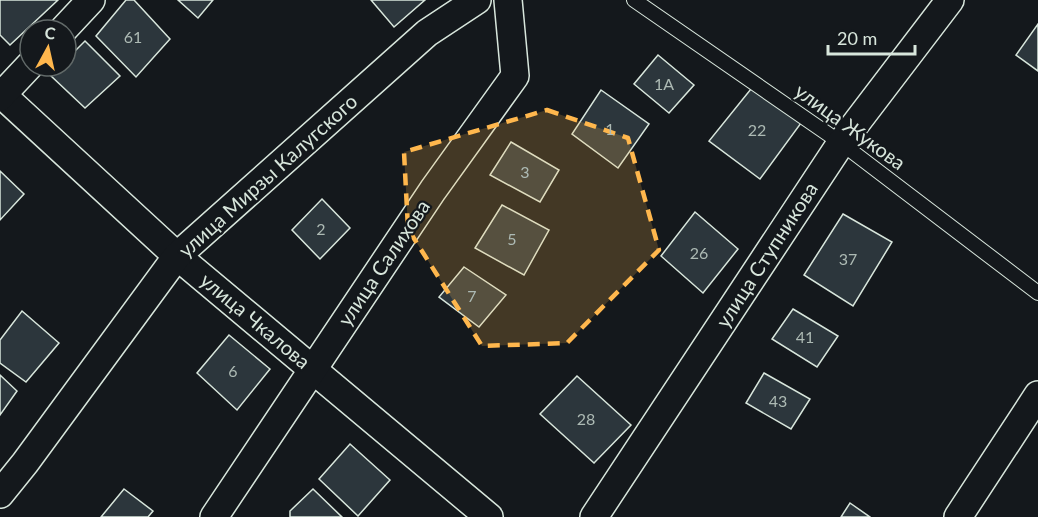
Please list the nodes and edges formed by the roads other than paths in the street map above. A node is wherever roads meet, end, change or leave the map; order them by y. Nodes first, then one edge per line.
1 (91, 0) edge
2 (477, 0) edge
3 (508, 0) edge
4 (634, 0) edge
5 (950, 0) edge
6 (74, 18) edge
7 (18, 77) edge
8 (1, 95) edge
9 (841, 143) junction
10 (177, 255) junction
11 (1038, 292) edge
12 (312, 369) junction
13 (1038, 395) edge
14 (0, 494) edge
15 (214, 517) edge
16 (489, 517) edge
17 (594, 517) edge
18 (958, 517) edge

1 - 6 street
2 - 10 street, улица Мирзы Калугского
3 - 12 street, улица Салихова
4 - 9 lane, улица Жукова
5 - 9 street, улица Ступникова
7 - 8 street
8 - 10 street, улица Чкалова
9 - 11 lane, улица Жукова
9 - 17 street, улица Ступникова
10 - 12 street, улица Чкалова
10 - 14 street, улица Мирзы Калугского
12 - 15 street, улица Салихова
12 - 16 street, улица Чкалова
13 - 18 street

